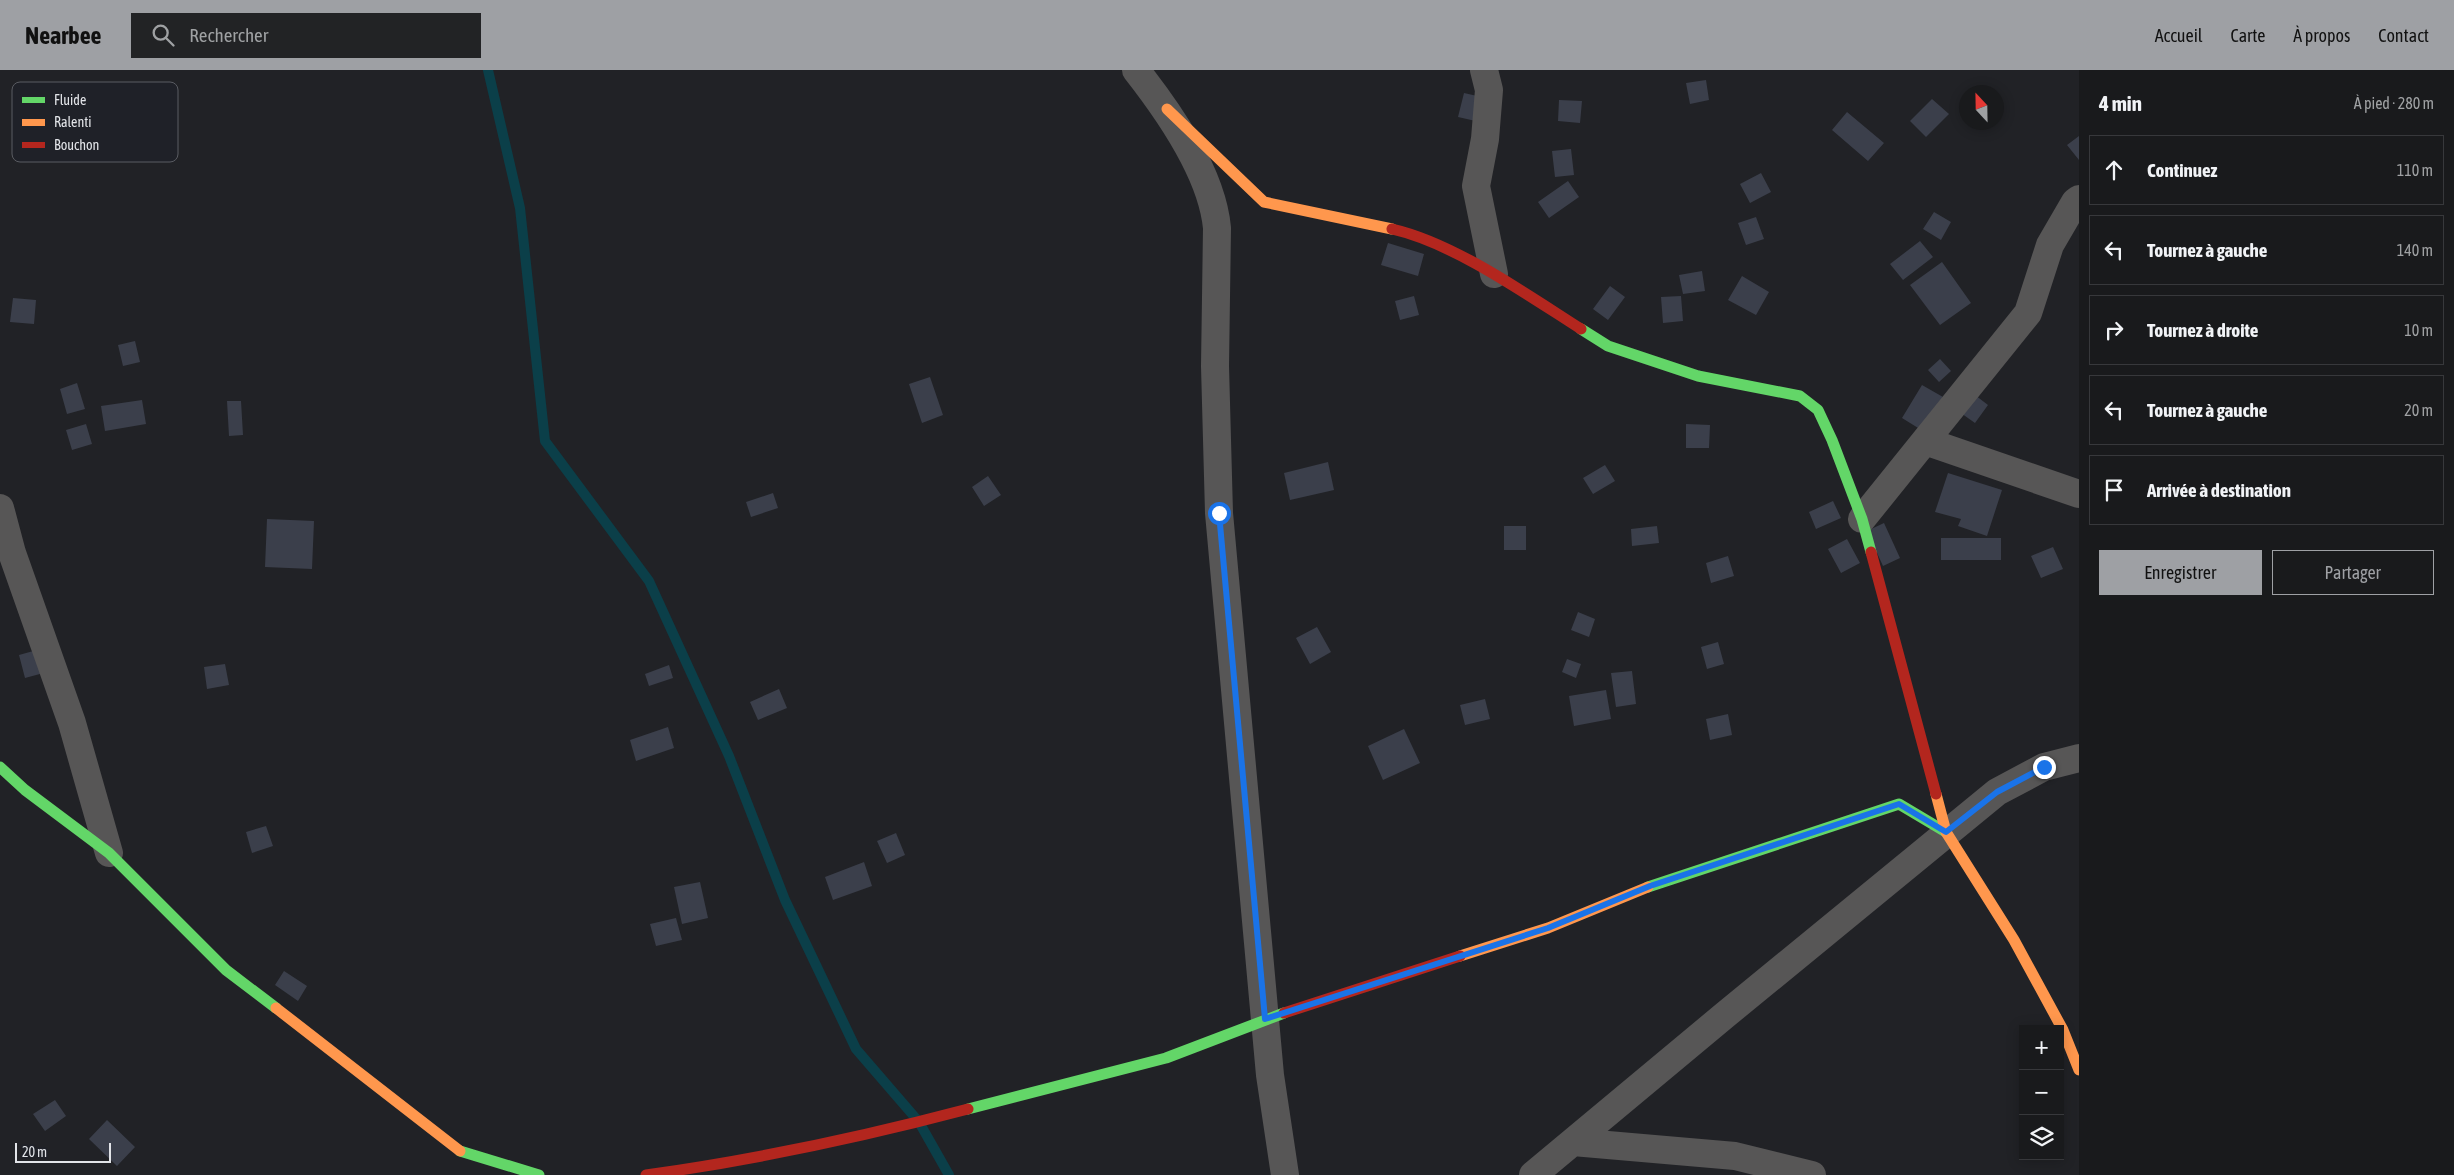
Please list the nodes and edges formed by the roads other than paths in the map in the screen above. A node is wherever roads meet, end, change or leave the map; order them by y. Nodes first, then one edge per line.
1 (1136, 70) edge
2 (1484, 70) edge
3 (1167, 109) junction
4 (2079, 199) edge
5 (1494, 274) junction
6 (1925, 441) junction
7 (2079, 494) edge
8 (0, 508) edge
9 (1862, 519) junction
10 (2079, 758) edge
11 (0, 767) edge
12 (1946, 832) junction
13 (109, 854) junction
14 (1265, 1019) junction
15 (2079, 1070) edge
16 (1573, 1142) junction
17 (540, 1175) edge
18 (646, 1175) edge
19 (1285, 1175) edge
20 (1533, 1175) edge
21 (1812, 1175) edge

1 - 3 street
2 - 5 street
3 - 5 street
3 - 14 street
4 - 6 street
5 - 9 street
6 - 7 street
6 - 9 street
8 - 13 street
9 - 12 street
10 - 12 street
11 - 13 street
12 - 14 street
12 - 15 street
12 - 16 street
13 - 17 street
14 - 18 street
14 - 19 street
16 - 20 street
16 - 21 street

